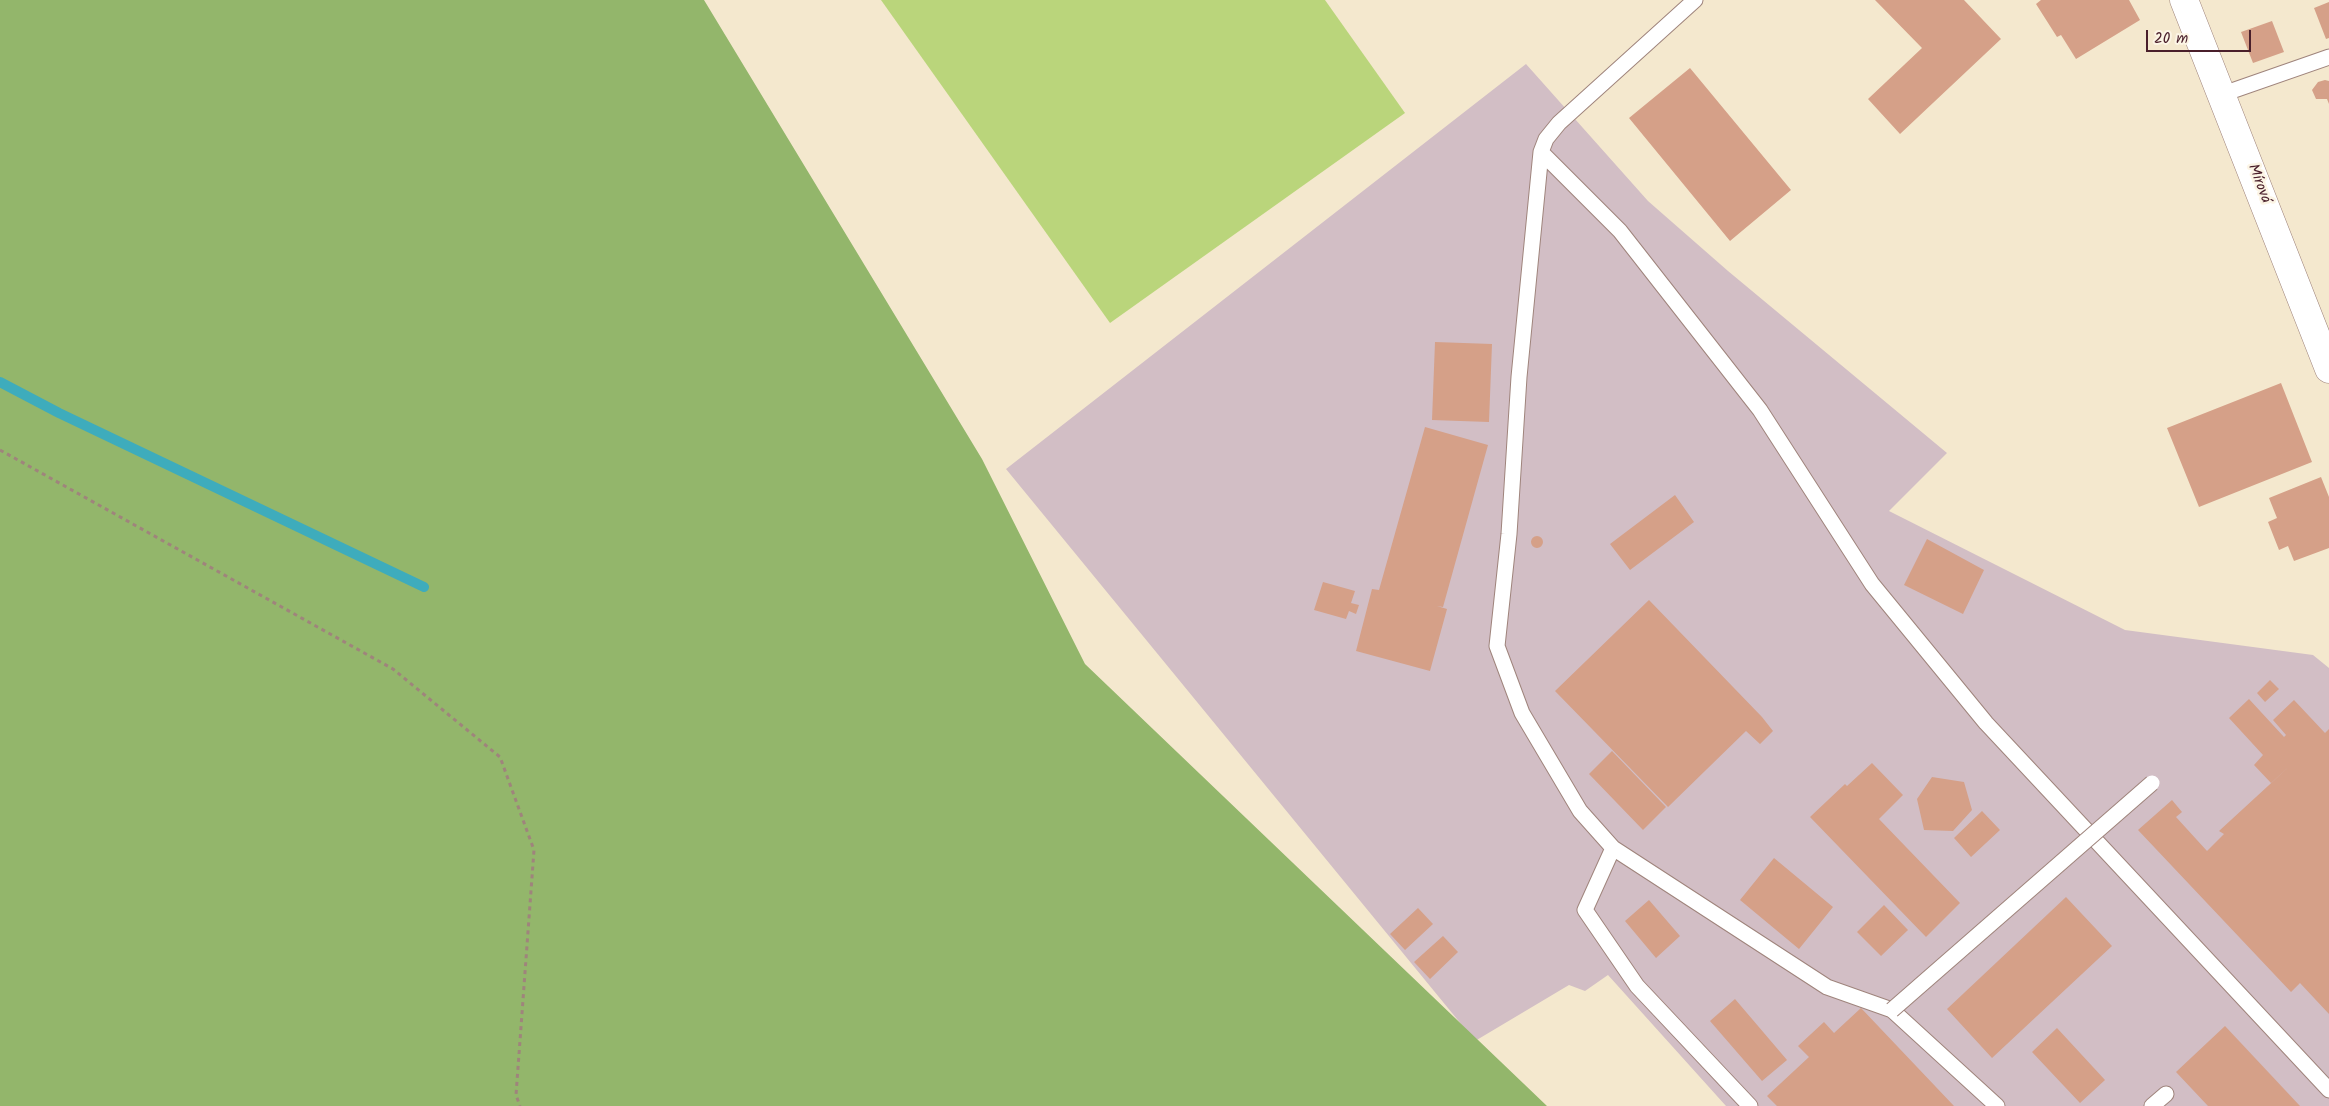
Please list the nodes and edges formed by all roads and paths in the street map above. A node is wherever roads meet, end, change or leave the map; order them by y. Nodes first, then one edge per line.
1 (1695, 0) edge
2 (2184, 0) edge
3 (2329, 57) edge
4 (2223, 94) junction
5 (1541, 152) junction
6 (2329, 369) edge
7 (0, 450) edge
8 (2152, 783) dead end
9 (1613, 848) junction
10 (1892, 1010) junction
11 (2329, 1090) edge
12 (2166, 1094) dead end
13 (520, 1106) edge
14 (1750, 1106) edge
15 (1998, 1106) edge
16 (2152, 1106) edge

1 - 5 lane
2 - 4 street, Mírová
3 - 4 lane
4 - 6 street, Mírová
5 - 9 lane
5 - 11 lane
7 - 13 path
8 - 10 lane, bridge
9 - 10 lane
9 - 14 lane
10 - 15 lane
12 - 16 lane

